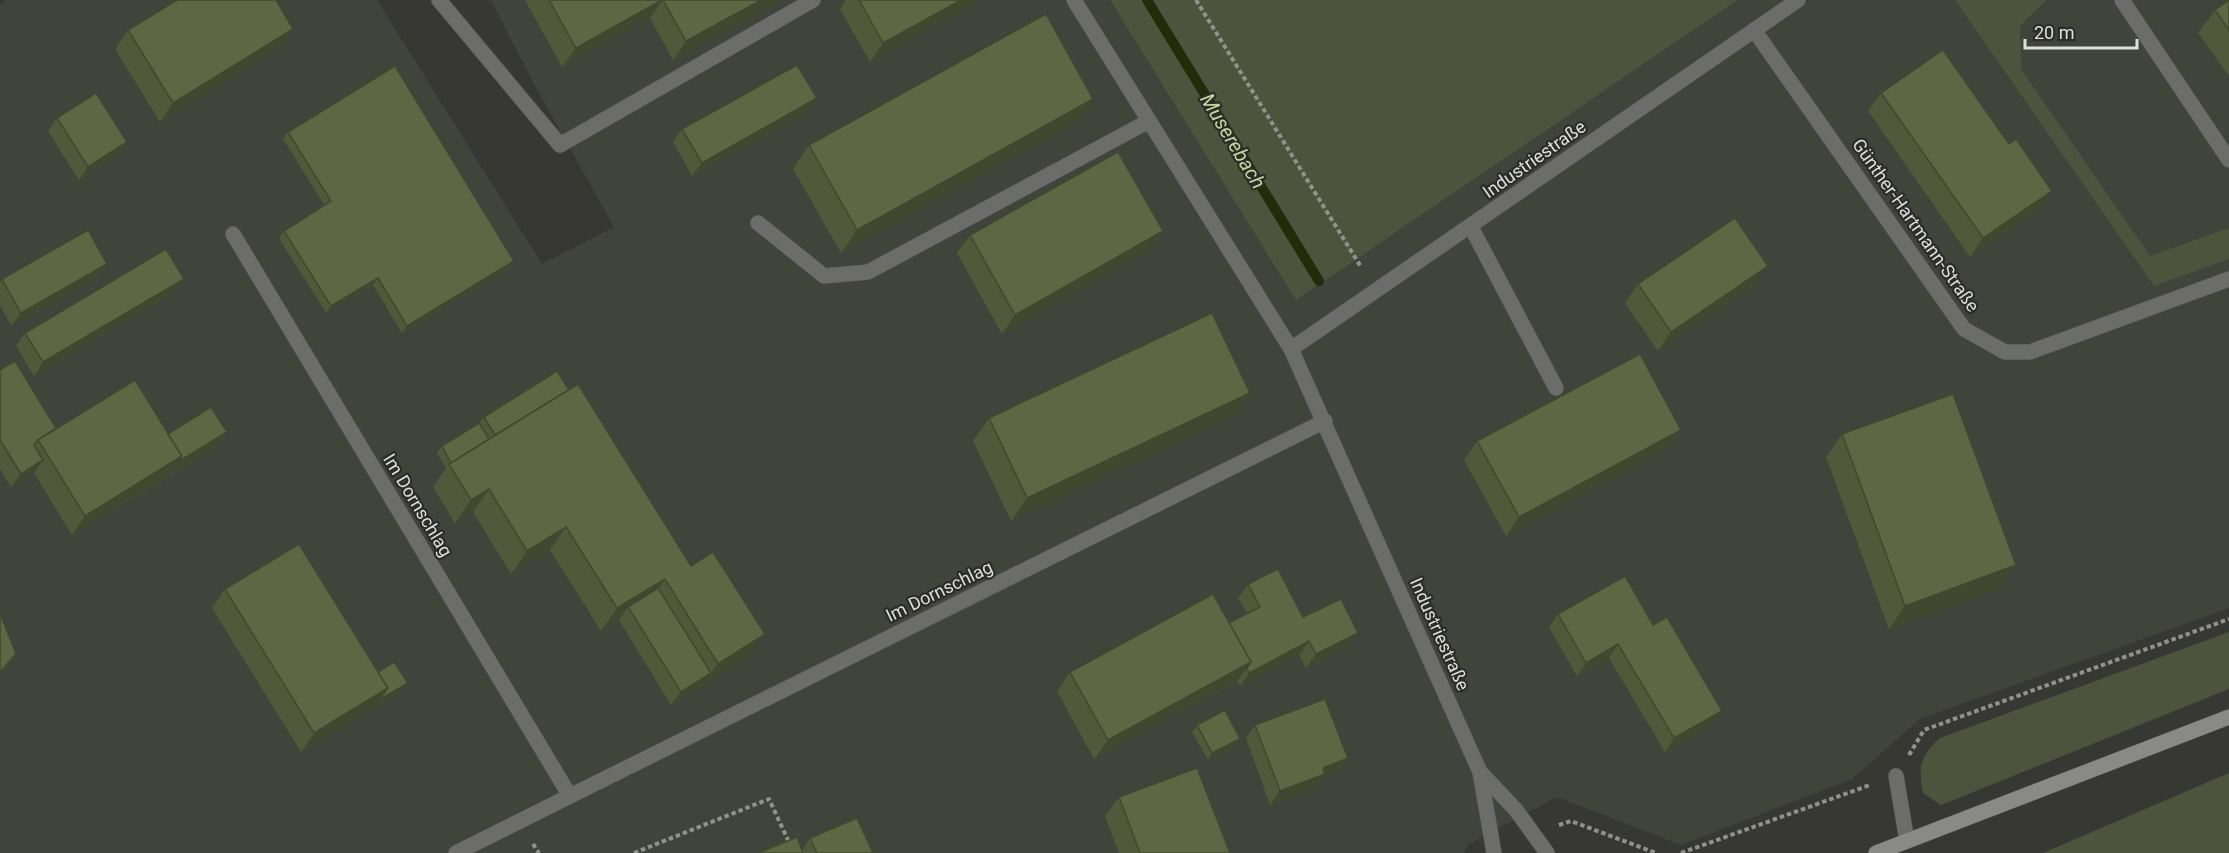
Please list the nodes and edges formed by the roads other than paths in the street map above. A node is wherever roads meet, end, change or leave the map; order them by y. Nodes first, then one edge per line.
1 (439, 0) edge
2 (813, 0) edge
3 (1074, 0) edge
4 (1798, 0) edge
5 (2122, 0) edge
6 (1754, 30) junction
7 (1149, 121) junction
8 (2229, 160) edge
9 (758, 223) dead end
10 (1471, 226) junction
11 (233, 234) dead end
12 (2229, 279) edge
13 (1291, 349) junction
14 (1556, 388) dead end
15 (1325, 421) junction
16 (2229, 717) edge
17 (1480, 772) junction
18 (1896, 776) road end
19 (570, 796) junction
20 (1907, 841) junction
21 (456, 853) edge
22 (1494, 853) edge
23 (1547, 853) edge
24 (1876, 853) edge

1 - 2 street
3 - 7 street, Industriestraße
4 - 6 street, Industriestraße
5 - 8 street
6 - 10 street, Industriestraße
6 - 12 street, Günther-Hartmann-Straße
7 - 9 street
7 - 13 street, Industriestraße
10 - 13 street, Industriestraße
10 - 14 street
11 - 19 street, Im Dornschlag
13 - 15 street, Industriestraße
15 - 17 street, Industriestraße
15 - 19 street, Im Dornschlag
16 - 20 street
17 - 22 street, Industriestraße
17 - 23 street, Industriestraße
18 - 20 street
19 - 21 street, Im Dornschlag
20 - 24 street

